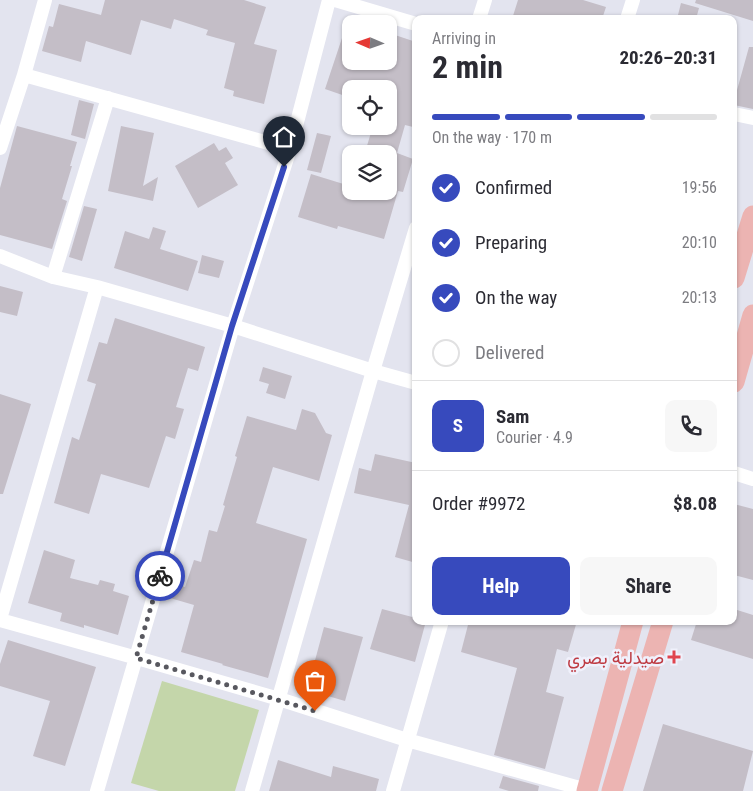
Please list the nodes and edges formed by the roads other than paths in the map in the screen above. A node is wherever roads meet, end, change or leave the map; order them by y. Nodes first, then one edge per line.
1 (45, 0) edge
2 (329, 0) edge
3 (335, 0) edge
4 (485, 0) edge
5 (633, 0) edge
6 (480, 15) edge
7 (628, 15) edge
8 (412, 23) edge
9 (24, 75) junction
10 (108, 98) junction
11 (737, 115) edge
12 (753, 118) edge
13 (0, 148) edge
14 (290, 149) junction
15 (753, 216) edge
16 (412, 241) edge
17 (749, 242) edge
18 (0, 256) edge
19 (737, 271) edge
20 (53, 277) junction
21 (97, 287) junction
22 (753, 315) edge
23 (232, 326) junction
24 (373, 371) junction
25 (737, 371) edge
26 (412, 382) edge
27 (737, 474) edge
28 (753, 479) edge
29 (0, 620) edge
30 (441, 625) edge
31 (632, 625) edge
32 (662, 625) edge
33 (136, 658) junction
34 (279, 699) junction
35 (407, 740) junction
36 (97, 791) edge
37 (252, 791) edge
38 (392, 791) edge
39 (587, 791) edge
40 (612, 791) edge

1 - 9 street
2 - 14 street
3 - 8 street
4 - 6 street
5 - 7 street
9 - 10 street
9 - 13 street
10 - 14 street
10 - 20 street
11 - 12 street
14 - 23 street
15 - 17 main road
16 - 24 street
17 - 19 main road
18 - 20 street
20 - 21 street
21 - 23 street
21 - 29 street
22 - 25 main road
23 - 24 street
23 - 33 street
24 - 26 street
24 - 34 street
27 - 28 street
29 - 33 street
30 - 35 street
31 - 39 main road
32 - 40 main road
33 - 34 street
33 - 36 street
34 - 35 street
34 - 37 street
35 - 38 street
35 - 39 street

